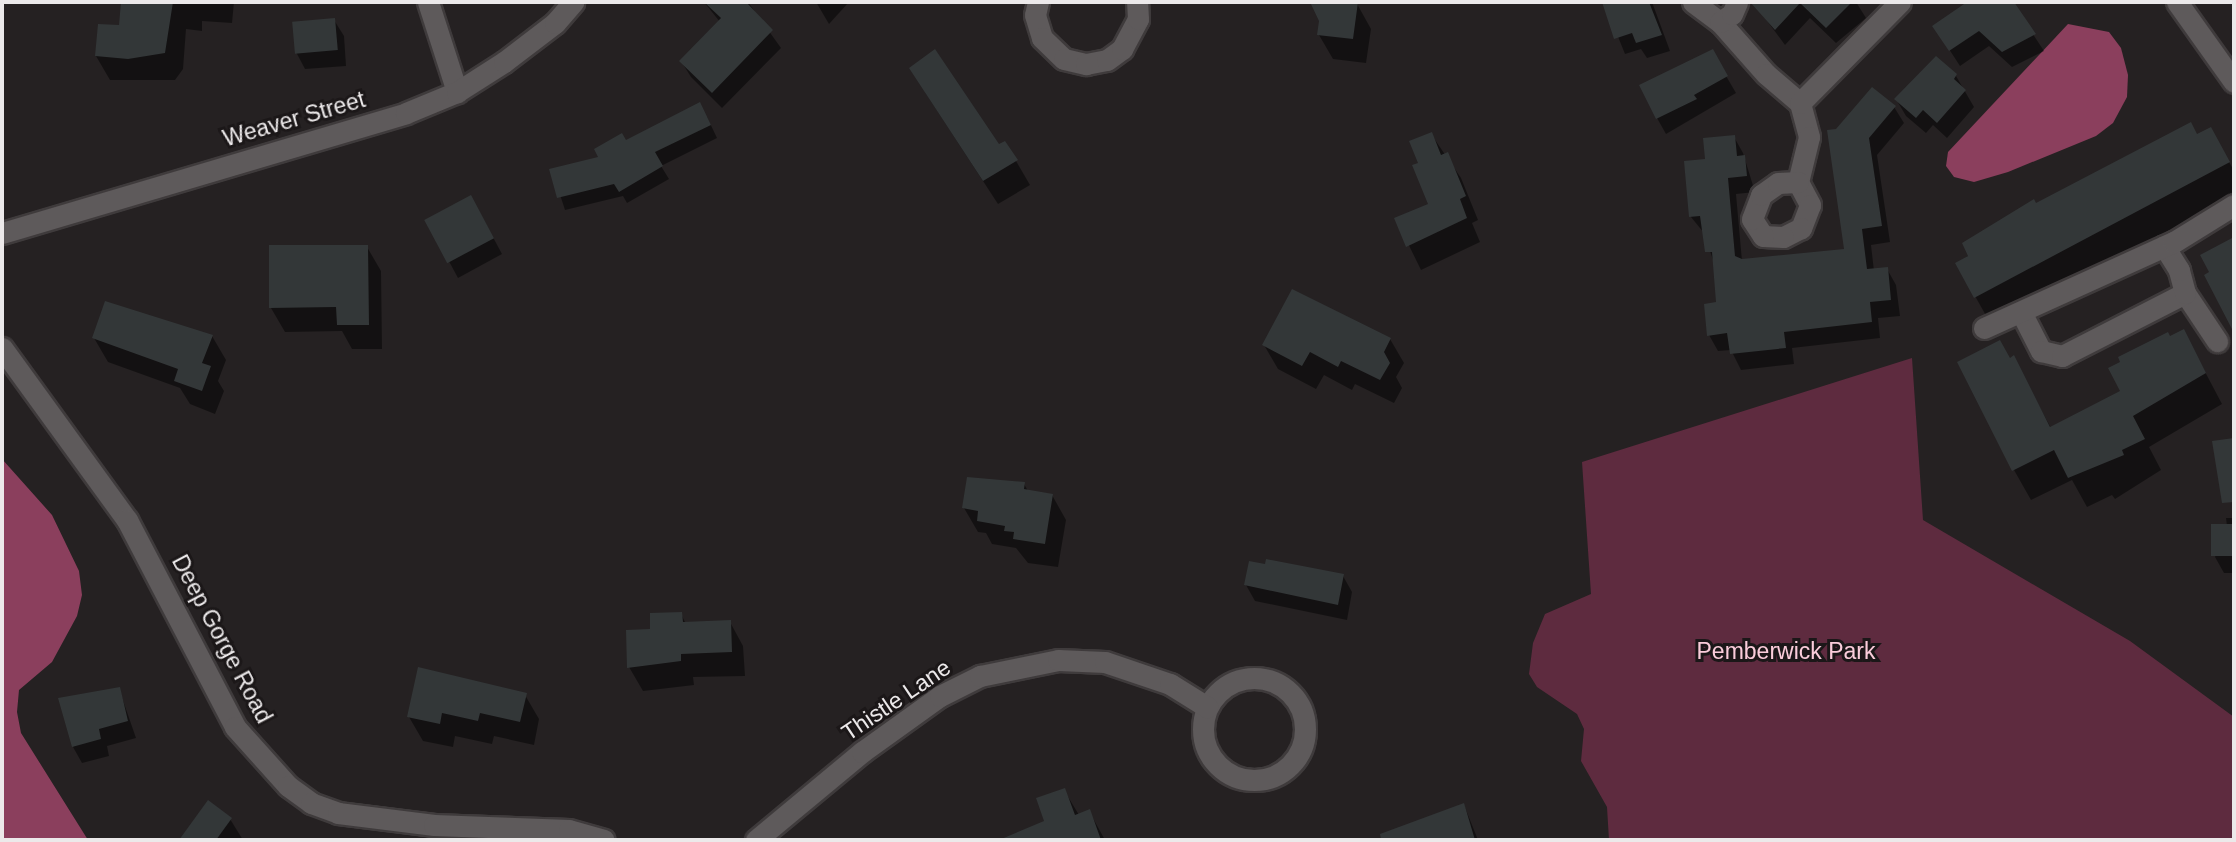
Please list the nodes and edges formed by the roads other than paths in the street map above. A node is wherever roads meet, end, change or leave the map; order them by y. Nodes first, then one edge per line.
1 (428, 2) edge
2 (573, 2) edge
3 (1038, 2) edge
4 (1137, 2) edge
5 (1693, 2) edge
6 (1737, 2) edge
7 (1900, 2) edge
8 (2177, 2) edge
9 (1720, 22) junction
10 (2234, 82) edge
11 (457, 92) junction
12 (1800, 103) junction
13 (1798, 182) dead end
14 (2234, 205) edge
15 (2, 233) edge
16 (2164, 246) junction
17 (2185, 293) junction
18 (2021, 312) junction
19 (1984, 328) dead end
20 (2217, 341) dead end
21 (2, 348) edge
22 (1207, 707) junction
23 (604, 840) edge
24 (756, 840) edge

1 - 11 street
2 - 11 street, Weaver Street
3 - 4 street
5 - 9 street
6 - 9 street
7 - 12 street
8 - 10 street
9 - 12 street
11 - 15 street, Weaver Street
12 - 13 street
14 - 16 street
16 - 17 street
16 - 18 street
17 - 18 street
17 - 20 street
18 - 19 street
21 - 23 street, Deep Gorge Road
22 - 22 street
22 - 24 street, Thistle Lane

